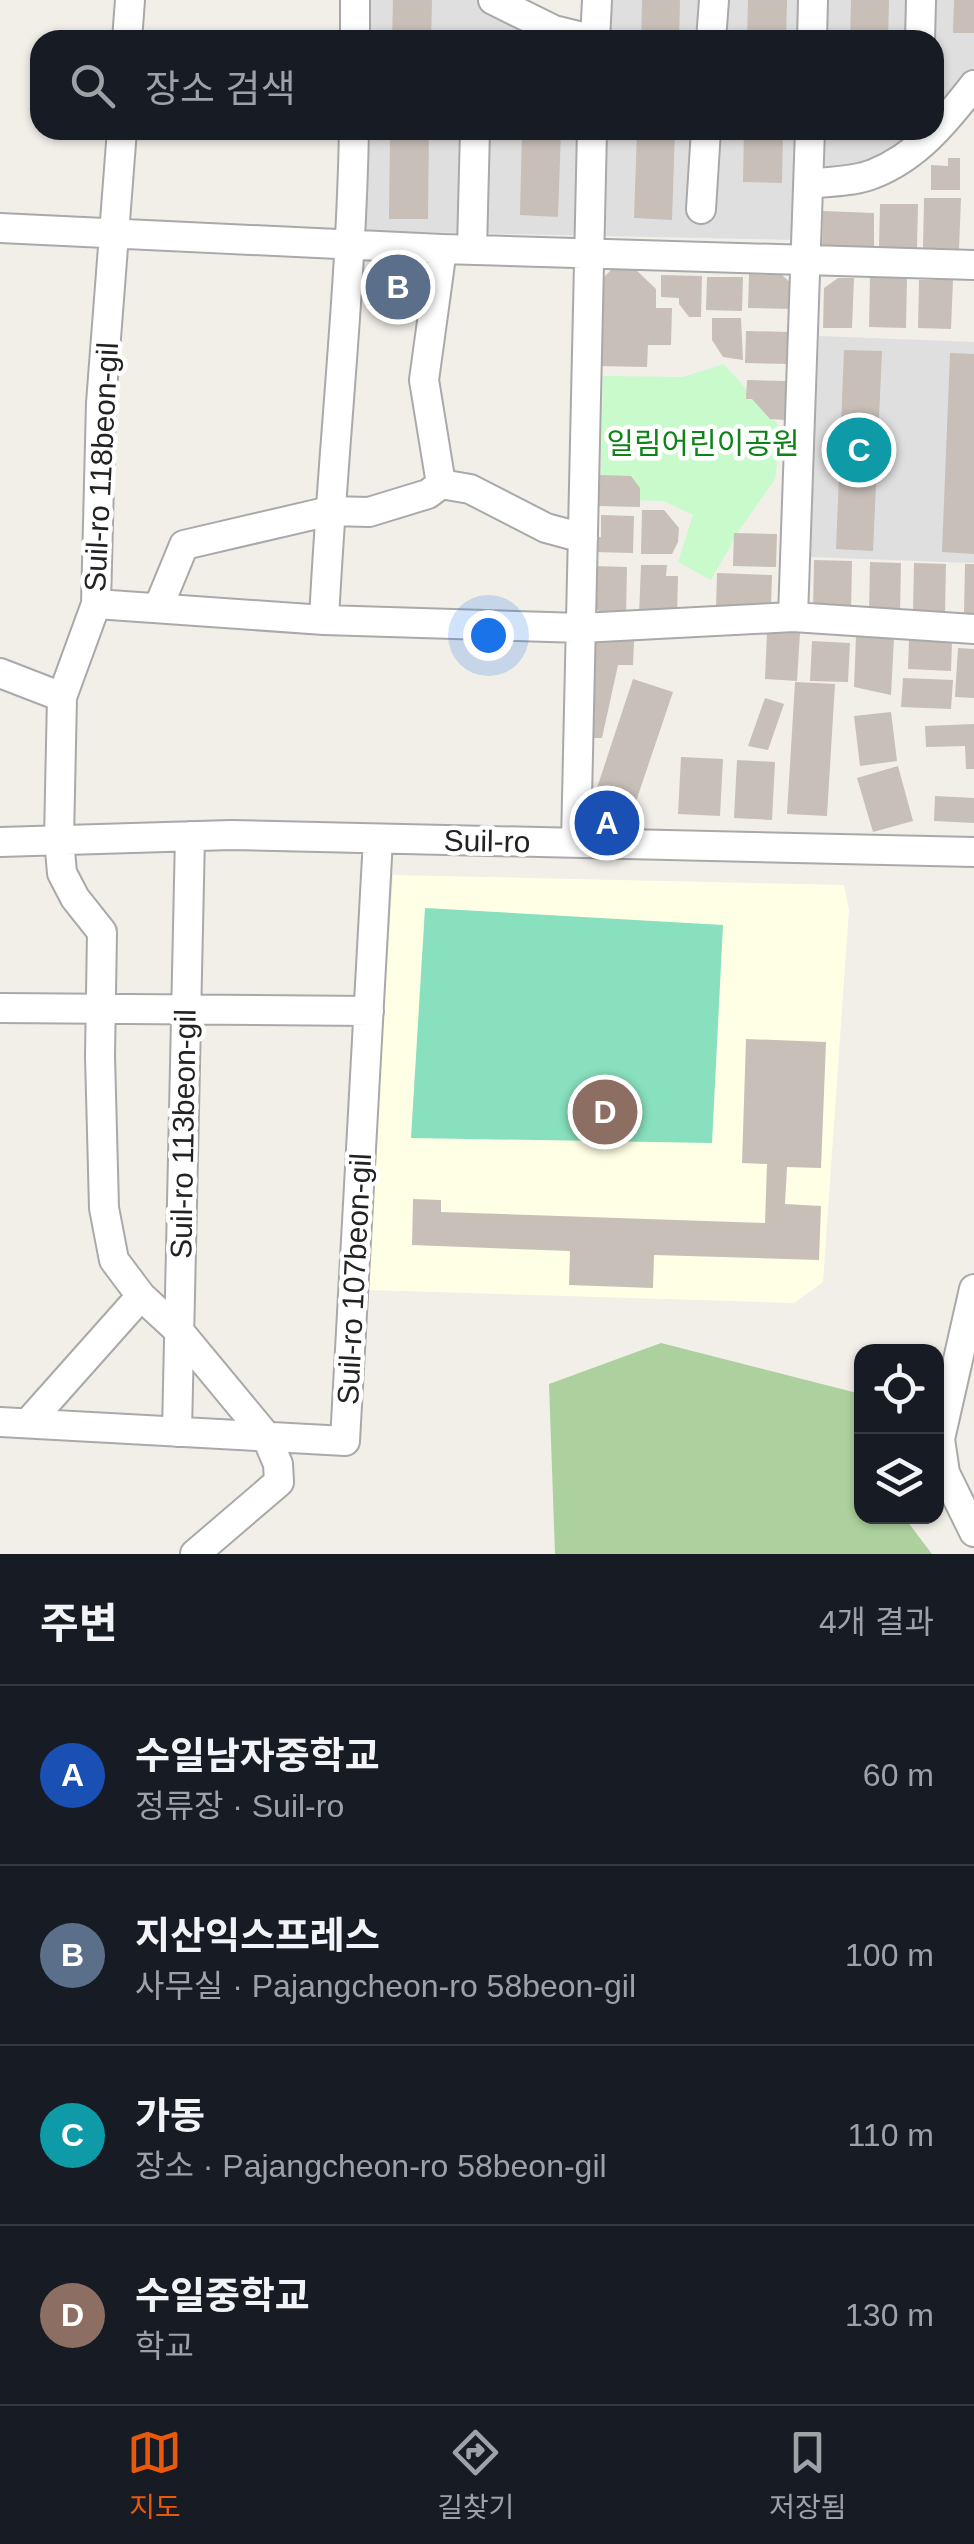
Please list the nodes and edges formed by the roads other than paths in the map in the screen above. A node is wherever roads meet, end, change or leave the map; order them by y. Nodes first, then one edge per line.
1 (130, 0) edge
2 (356, 0) edge
3 (493, 0) edge
4 (596, 0) edge
5 (714, 0) edge
6 (812, 0) edge
7 (921, 0) edge
8 (128, 30) edge
9 (355, 30) edge
10 (554, 30) edge
11 (595, 30) edge
12 (712, 30) edge
13 (812, 30) edge
14 (920, 30) edge
15 (974, 85) edge
16 (944, 124) edge
17 (121, 140) edge
18 (354, 140) edge
19 (475, 140) edge
20 (592, 140) edge
21 (705, 140) edge
22 (810, 140) edge
23 (926, 140) edge
24 (809, 184) junction
25 (700, 209) dead end
26 (0, 228) edge
27 (116, 232) junction
28 (352, 246) junction
29 (442, 249) junction
30 (472, 249) junction
31 (588, 252) junction
32 (806, 258) junction
33 (974, 265) edge
34 (441, 484) junction
35 (330, 511) junction
36 (584, 538) junction
37 (96, 604) junction
38 (158, 608) junction
39 (793, 617) junction
40 (324, 620) junction
41 (581, 628) junction
42 (974, 629) edge
43 (0, 673) edge
44 (62, 697) junction
45 (190, 836) junction
46 (58, 838) junction
47 (378, 839) junction
48 (0, 842) edge
49 (576, 843) junction
50 (974, 852) edge
51 (0, 1008) edge
52 (101, 1008) junction
53 (186, 1009) junction
54 (368, 1011) junction
55 (974, 1289) edge
56 (140, 1296) junction
57 (179, 1331) junction
58 (14, 1423) edge
59 (176, 1432) junction
60 (266, 1436) junction
61 (974, 1532) edge
62 (195, 1554) edge

1 - 8 street
2 - 9 street
3 - 10 street
4 - 11 street
5 - 12 street
6 - 13 street
7 - 14 street
15 - 16 street
17 - 27 street, Suil-ro 118beon-gil
18 - 28 street
19 - 30 street
20 - 31 street
21 - 25 street
22 - 24 street
23 - 24 street
24 - 32 street
26 - 27 street
27 - 28 street
27 - 37 street, Suil-ro 118beon-gil
28 - 29 street
28 - 35 street
29 - 30 street
29 - 34 street
30 - 31 street
31 - 32 street
31 - 36 street
32 - 33 street
32 - 39 street
34 - 35 street
34 - 36 street
35 - 38 street
35 - 40 street
36 - 41 street
37 - 38 street
37 - 44 street, Suil-ro 118beon-gil
38 - 40 street
39 - 41 street
39 - 42 street
40 - 41 street
41 - 49 street
43 - 44 street
44 - 46 street, Suil-ro 118beon-gil
45 - 46 street, Suil-ro
45 - 47 street, Suil-ro
45 - 53 street, Suil-ro 113beon-gil
46 - 48 street, Suil-ro
46 - 52 street, Suil-ro 118beon-gil
47 - 49 street, Suil-ro
47 - 54 street, Suil-ro 107beon-gil
49 - 50 street, Suil-ro
51 - 52 street
52 - 53 street
52 - 56 street, Suil-ro 118beon-gil
53 - 54 street
53 - 57 street, Suil-ro 113beon-gil
54 - 60 street, Suil-ro 107beon-gil
55 - 61 street
56 - 57 street, Suil-ro 118beon-gil
56 - 58 street
57 - 59 street, Suil-ro 113beon-gil
57 - 60 street, Suil-ro 118beon-gil
58 - 59 street, Suil-ro 107beon-gil
59 - 60 street, Suil-ro 107beon-gil
60 - 62 street

